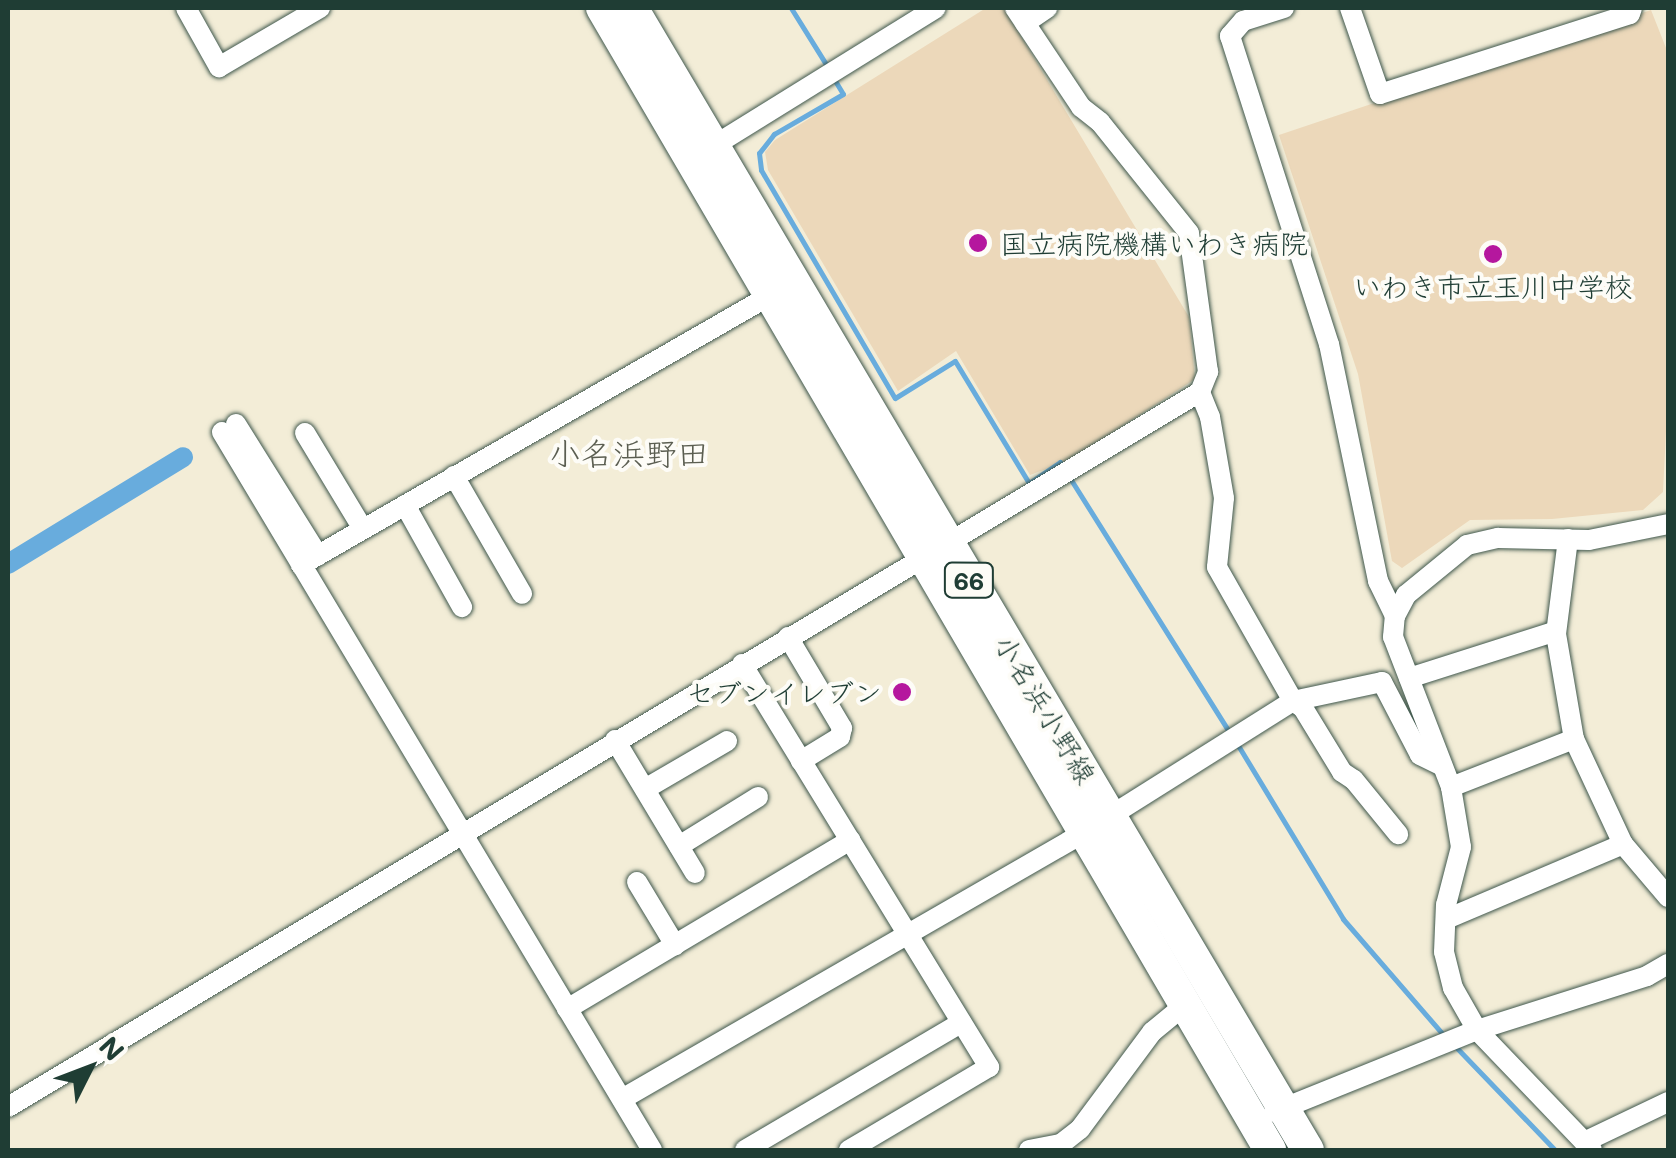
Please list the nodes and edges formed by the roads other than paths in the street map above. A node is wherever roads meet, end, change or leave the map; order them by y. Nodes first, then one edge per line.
1 (186, 8) edge
2 (320, 8) edge
3 (602, 8) edge
4 (632, 8) edge
5 (936, 8) edge
6 (1047, 8) edge
7 (1284, 8) edge
8 (1350, 8) edge
9 (1632, 8) edge
10 (1020, 15) edge
11 (702, 153) junction
12 (769, 296) junction
13 (1200, 392) junction
14 (229, 428) dead end
15 (305, 433) dead end
16 (454, 476) junction
17 (405, 504) junction
18 (1668, 524) edge
19 (364, 529) junction
20 (1568, 539) junction
21 (935, 550) junction
22 (309, 560) junction
23 (522, 594) dead end
24 (462, 607) dead end
25 (1395, 616) junction
26 (1556, 631) junction
27 (788, 637) junction
28 (742, 664) junction
29 (1409, 678) junction
30 (1292, 701) junction
31 (615, 740) junction
32 (1574, 740) junction
33 (727, 741) dead end
34 (802, 761) junction
35 (1443, 766) junction
36 (1451, 788) junction
37 (644, 789) junction
38 (758, 797) dead end
39 (1098, 824) junction
40 (462, 833) junction
41 (1398, 834) dead end
42 (850, 840) junction
43 (1623, 844) junction
44 (679, 846) junction
45 (695, 872) dead end
46 (636, 882) dead end
47 (1668, 898) edge
48 (1449, 918) junction
49 (906, 932) junction
50 (675, 945) junction
51 (1668, 964) edge
52 (1186, 1004) junction
53 (568, 1009) junction
54 (961, 1022) junction
55 (1477, 1030) junction
56 (622, 1099) junction
57 (1668, 1102) edge
58 (8, 1107) edge
59 (1270, 1127) edge
60 (1588, 1146) edge
61 (652, 1150) edge
62 (745, 1150) edge
63 (849, 1150) edge
64 (1029, 1150) edge
65 (1308, 1150) edge

1 - 2 street
3 - 11 main road, 小名浜小野線 / 66
4 - 11 main road, 小名浜小野線 / 66
5 - 11 street
6 - 10 street
7 - 25 street
8 - 9 street
10 - 13 street
11 - 12 main road, 小名浜小野線 / 66
11 - 21 main road, 小名浜小野線 / 66
12 - 16 street
12 - 21 main road, 小名浜小野線 / 66
13 - 21 street
13 - 30 street
14 - 22 street
15 - 19 street
16 - 17 street
16 - 23 street
17 - 19 street
17 - 24 street
18 - 20 street
19 - 22 street
20 - 25 street
20 - 26 street
21 - 27 street
21 - 39 main road, 小名浜小野線 / 66
22 - 40 street
25 - 29 street
26 - 29 street
26 - 32 street
27 - 28 street
27 - 34 street
28 - 31 street
28 - 34 street
29 - 35 street
30 - 35 street
30 - 39 street
30 - 41 street
31 - 37 street
31 - 40 street
32 - 36 street
32 - 43 street
33 - 37 street
34 - 42 street
35 - 36 street
36 - 48 street
37 - 44 street
38 - 44 street
39 - 49 street
39 - 52 main road, 小名浜小野線 / 66
39 - 59 main road, 小名浜小野線 / 66
40 - 53 street
40 - 58 street
42 - 49 street
42 - 50 street
43 - 47 street
43 - 48 street
44 - 45 street
46 - 50 street
48 - 55 street
49 - 54 street
49 - 56 street
50 - 53 street
51 - 55 street
52 - 59 main road, 小名浜小野線 / 66
52 - 64 street
53 - 56 street
54 - 62 street
54 - 63 street
55 - 59 street
55 - 60 street
56 - 61 street
57 - 60 street
59 - 65 main road, 小名浜小野線 / 66

